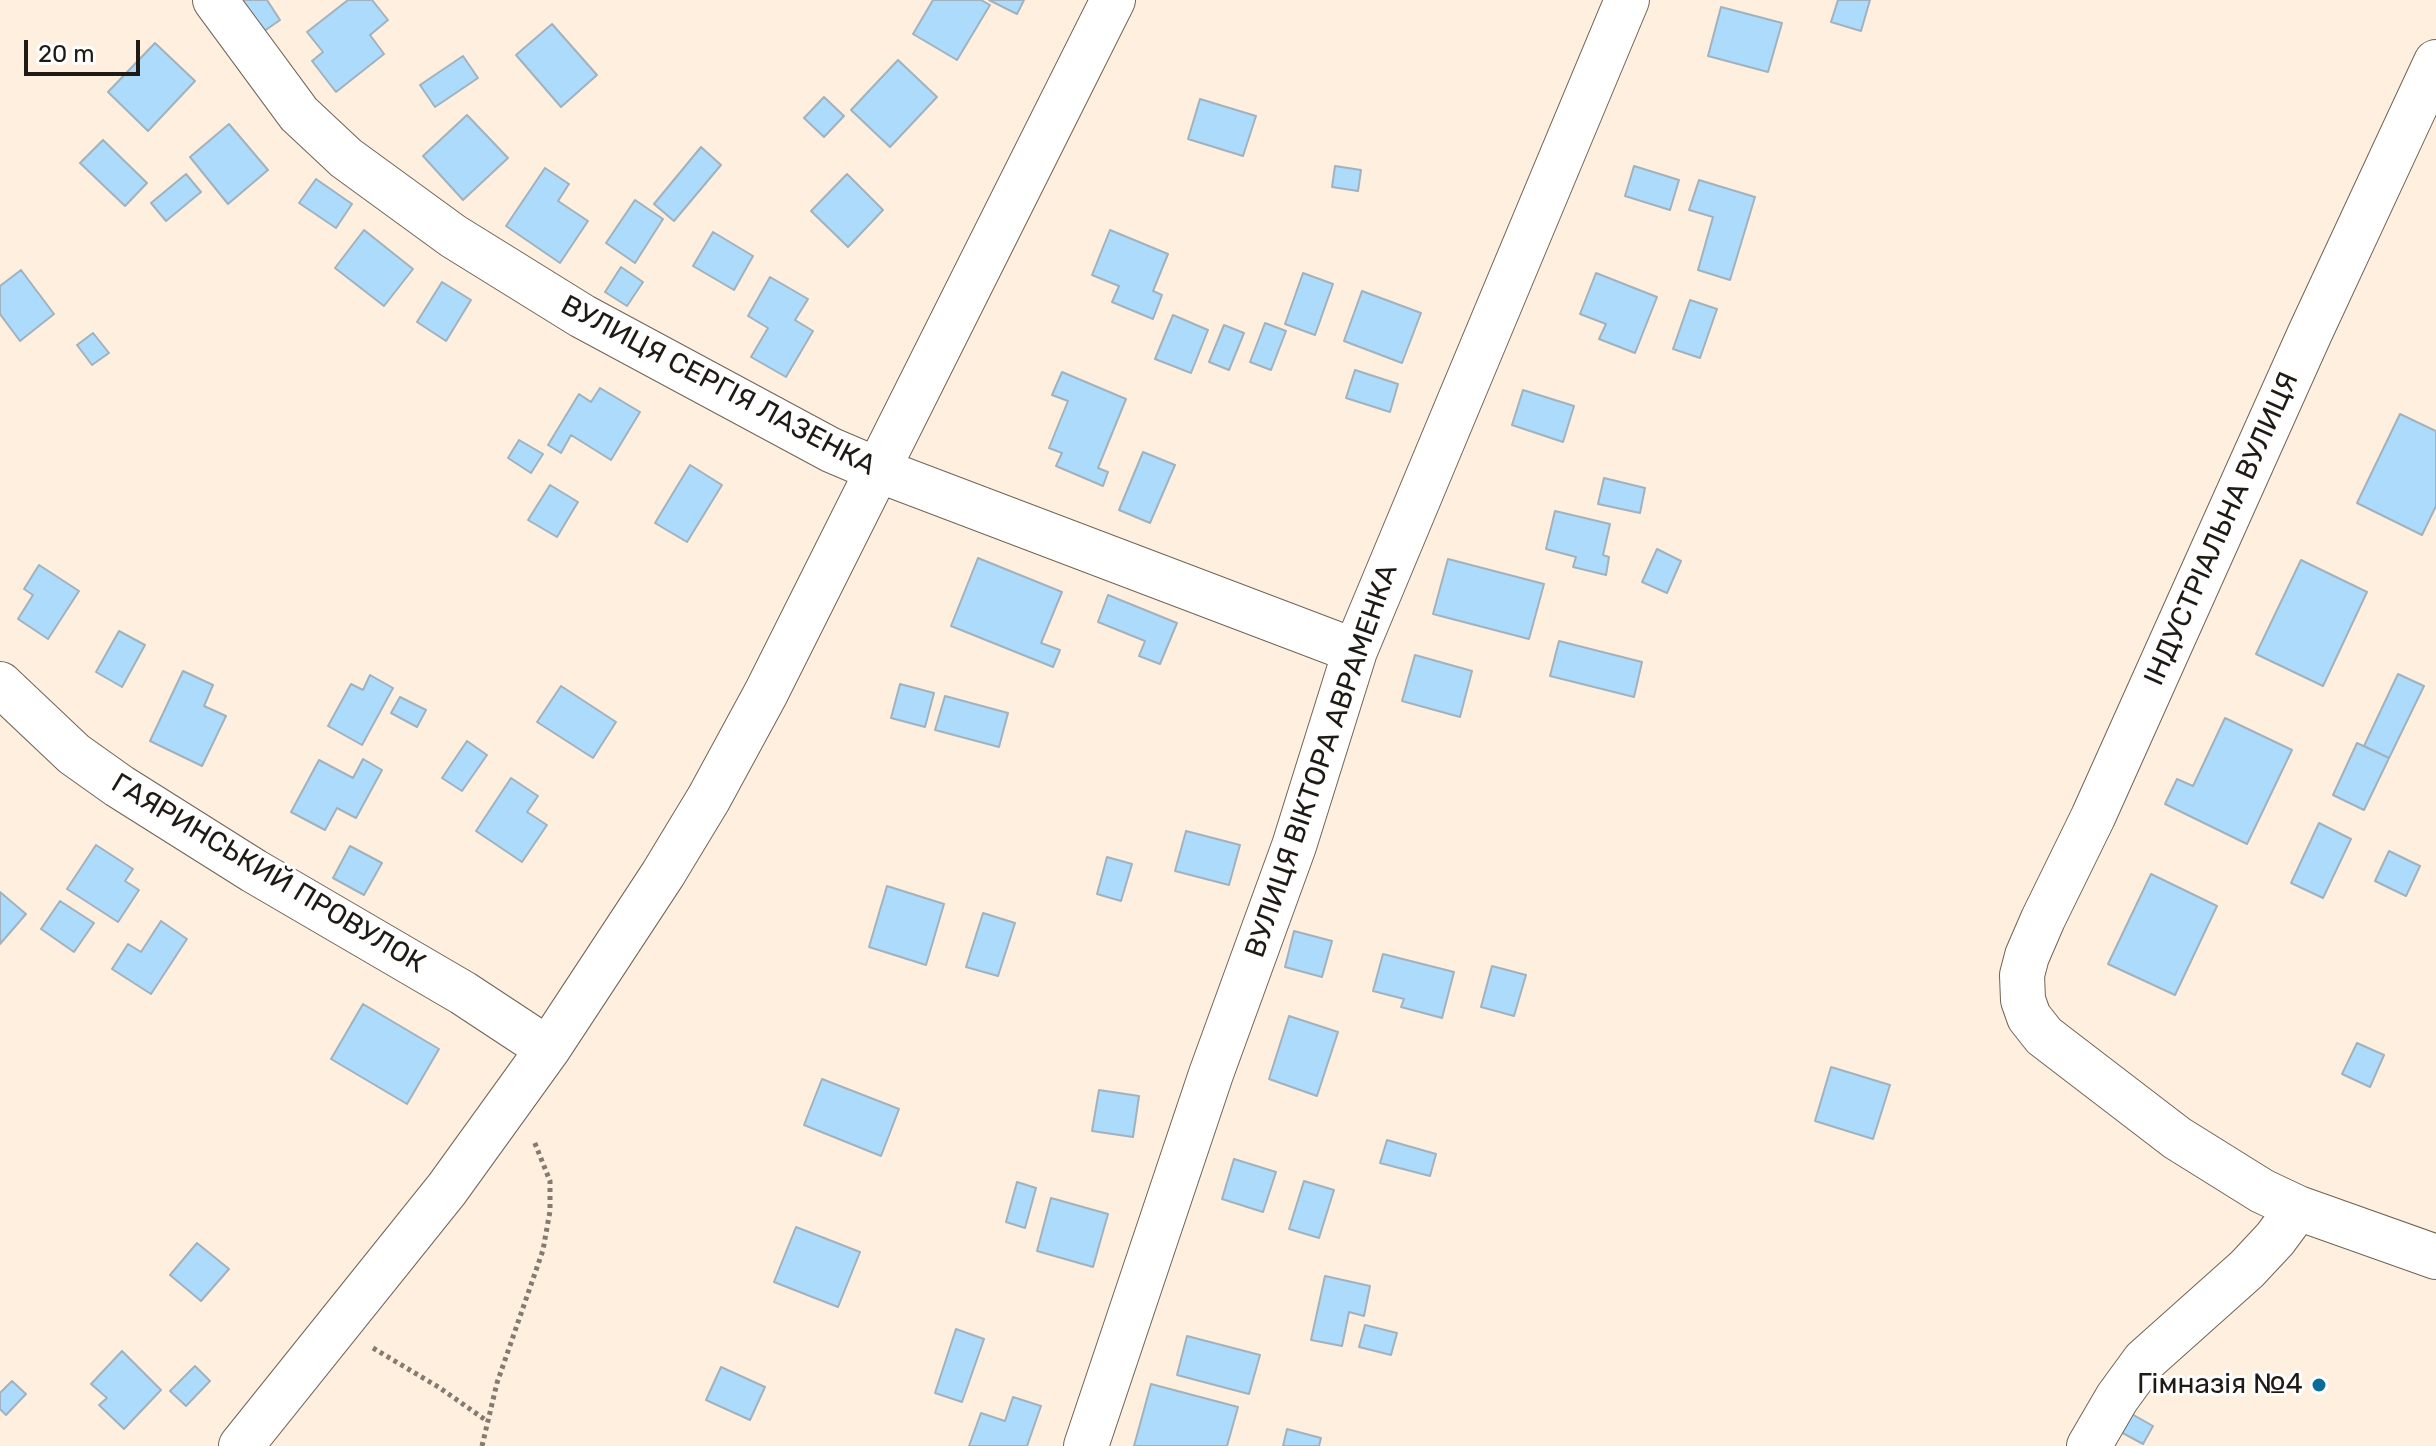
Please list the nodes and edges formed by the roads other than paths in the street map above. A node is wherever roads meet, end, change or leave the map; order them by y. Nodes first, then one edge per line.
1 (215, 0) edge
2 (1113, 0) edge
3 (1627, 0) edge
4 (2436, 62) edge
5 (878, 470) junction
6 (1355, 651) junction
7 (0, 684) edge
8 (548, 1049) junction
9 (2298, 1208) junction
10 (2436, 1257) edge
11 (241, 1446) edge
12 (1086, 1446) edge
13 (2089, 1446) edge

1 - 5 street, ВУЛИЦЯ СЕРГІЯ ЛАЗЕНКА
2 - 5 street
3 - 6 street, ВУЛИЦЯ ВІКТОРА АВРАМЕНКА
4 - 9 street, ІНДУСТРІАЛЬНА ВУЛИЦЯ
5 - 6 street, ВУЛИЦЯ СЕРГІЯ ЛАЗЕНКА
5 - 8 street
6 - 12 street, ВУЛИЦЯ ВІКТОРА АВРАМЕНКА
7 - 8 street, ГАЯРИНСЬКИЙ ПРОВУЛОК
8 - 11 street
9 - 10 street
9 - 13 street

